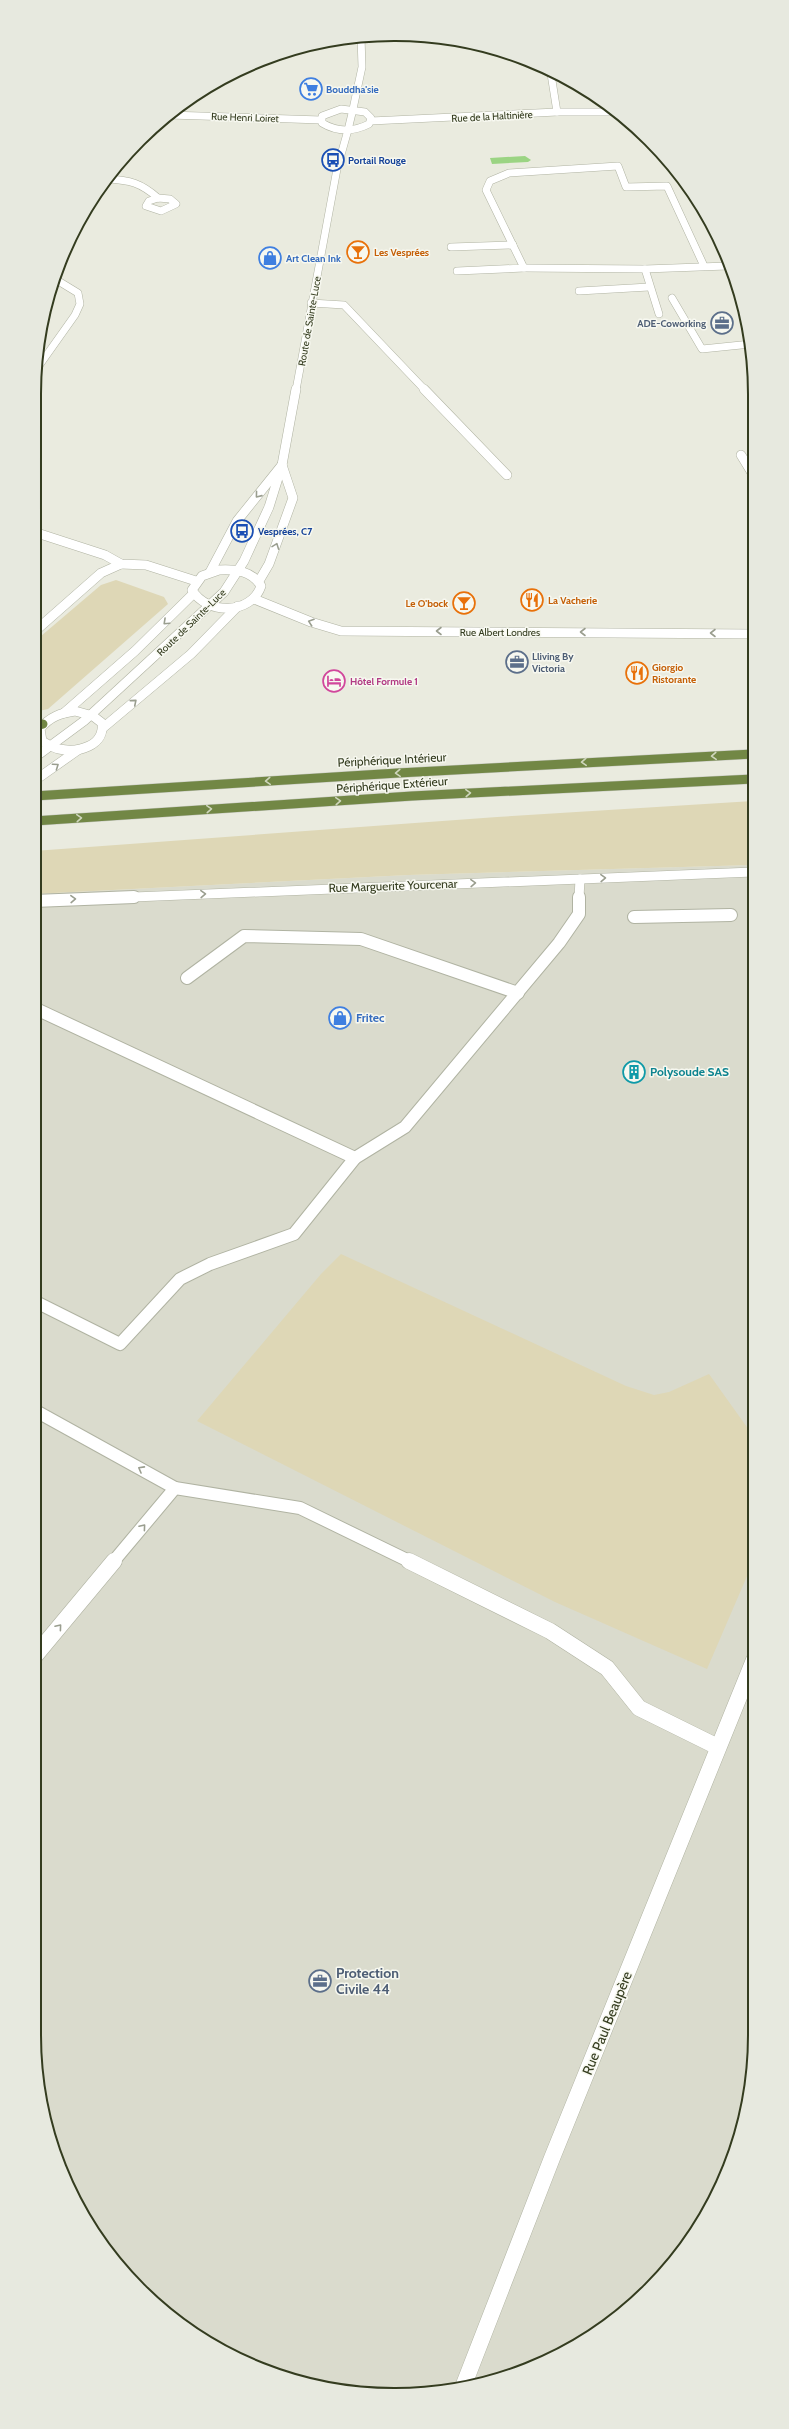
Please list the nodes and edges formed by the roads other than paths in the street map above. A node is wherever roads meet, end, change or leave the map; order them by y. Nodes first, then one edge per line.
1 (360, 43) edge
2 (553, 78) edge
3 (353, 109) junction
4 (557, 112) junction
5 (607, 112) edge
6 (177, 115) edge
7 (321, 120) junction
8 (371, 121) junction
9 (348, 130) junction
10 (114, 179) edge
11 (158, 198) dead end
12 (514, 245) junction
13 (451, 247) dead end
14 (704, 266) junction
15 (724, 266) edge
16 (524, 268) junction
17 (645, 269) junction
18 (457, 271) dead end
19 (60, 282) edge
20 (649, 287) junction
21 (579, 291) dead end
22 (672, 298) dead end
23 (311, 303) junction
24 (659, 314) dead end
25 (744, 345) edge
26 (43, 360) edge
27 (741, 456) dead end
28 (282, 465) junction
29 (748, 467) edge
30 (507, 475) dead end
31 (41, 534) edge
32 (121, 564) junction
33 (238, 570) junction
34 (210, 572) junction
35 (196, 581) junction
36 (258, 581) junction
37 (193, 594) junction
38 (254, 600) junction
39 (210, 606) junction
40 (238, 606) junction
41 (41, 626) edge
42 (748, 634) edge
43 (64, 713) junction
44 (91, 714) junction
45 (41, 727) edge
46 (104, 727) junction
47 (41, 738) edge
48 (49, 746) junction
49 (78, 750) junction
50 (41, 752) edge
51 (748, 754) edge
52 (41, 777) edge
53 (748, 779) edge
54 (41, 796) edge
55 (41, 821) edge
56 (748, 872) edge
57 (580, 879) junction
58 (41, 901) edge
59 (731, 915) dead end
60 (634, 917) dead end
61 (187, 978) dead end
62 (518, 993) junction
63 (41, 1011) edge
64 (355, 1158) junction
65 (41, 1304) edge
66 (41, 1414) edge
67 (175, 1488) junction
68 (41, 1649) edge
69 (748, 1674) edge
70 (718, 1747) junction
71 (466, 2380) edge

1 - 3 street, Route de Sainte-Luce
2 - 4 street
3 - 7 street
3 - 8 street
3 - 9 street, Route de Sainte-Luce
4 - 5 street, Rue de la Haltinière
4 - 8 street, Rue de la Haltinière
6 - 7 street, Rue Henri Loiret
7 - 9 street
8 - 9 street
9 - 23 street, Route de Sainte-Luce
10 - 11 street
12 - 13 street
12 - 14 street
12 - 16 street
14 - 15 street
14 - 17 street
16 - 17 street
16 - 18 street
17 - 20 street
19 - 26 street
20 - 21 street
20 - 24 street
22 - 25 street
23 - 28 street, Route de Sainte-Luce
23 - 30 street
27 - 29 street
28 - 33 street, Route de Sainte-Luce
28 -> 34 street, Route de Sainte-Luce
36 -> 28 street
31 - 32 street
32 - 35 street
32 - 41 street
33 - 34 street
33 - 36 street
33 - 39 street, Route de Sainte-Luce
34 - 35 street
35 - 37 street
36 - 38 street
37 - 39 street
37 -> 43 street, Route de Sainte-Luce
38 - 40 street
42 -> 38 street, Rue Albert Londres
39 - 40 street
39 - 44 street, Route de Sainte-Luce
46 -> 40 street, Route de Sainte-Luce
43 - 44 street, Route de Sainte-Luce
43 - 45 street, Route de Sainte-Luce
44 - 46 street
44 - 48 street, Route de Sainte-Luce
46 - 49 street, Route de Sainte-Luce
47 - 48 street, Route de Sainte-Luce
48 - 49 street, Route de Sainte-Luce
48 - 50 street, Route de Sainte-Luce
52 -> 49 street, Route de Sainte-Luce
51 -> 54 highway, Périphérique Intérieur
55 -> 53 highway, Périphérique Extérieur
57 -> 56 street, Rue Marguerite Yourcenar
58 -> 57 street, Rue Marguerite Yourcenar
57 - 62 street
59 - 60 street
61 - 62 street
62 - 64 street
63 - 64 street
64 - 65 street
67 -> 66 street
68 -> 67 street
67 - 70 street
69 - 70 street, Rue Paul Beaupère
70 - 71 street, Rue Paul Beaupère

